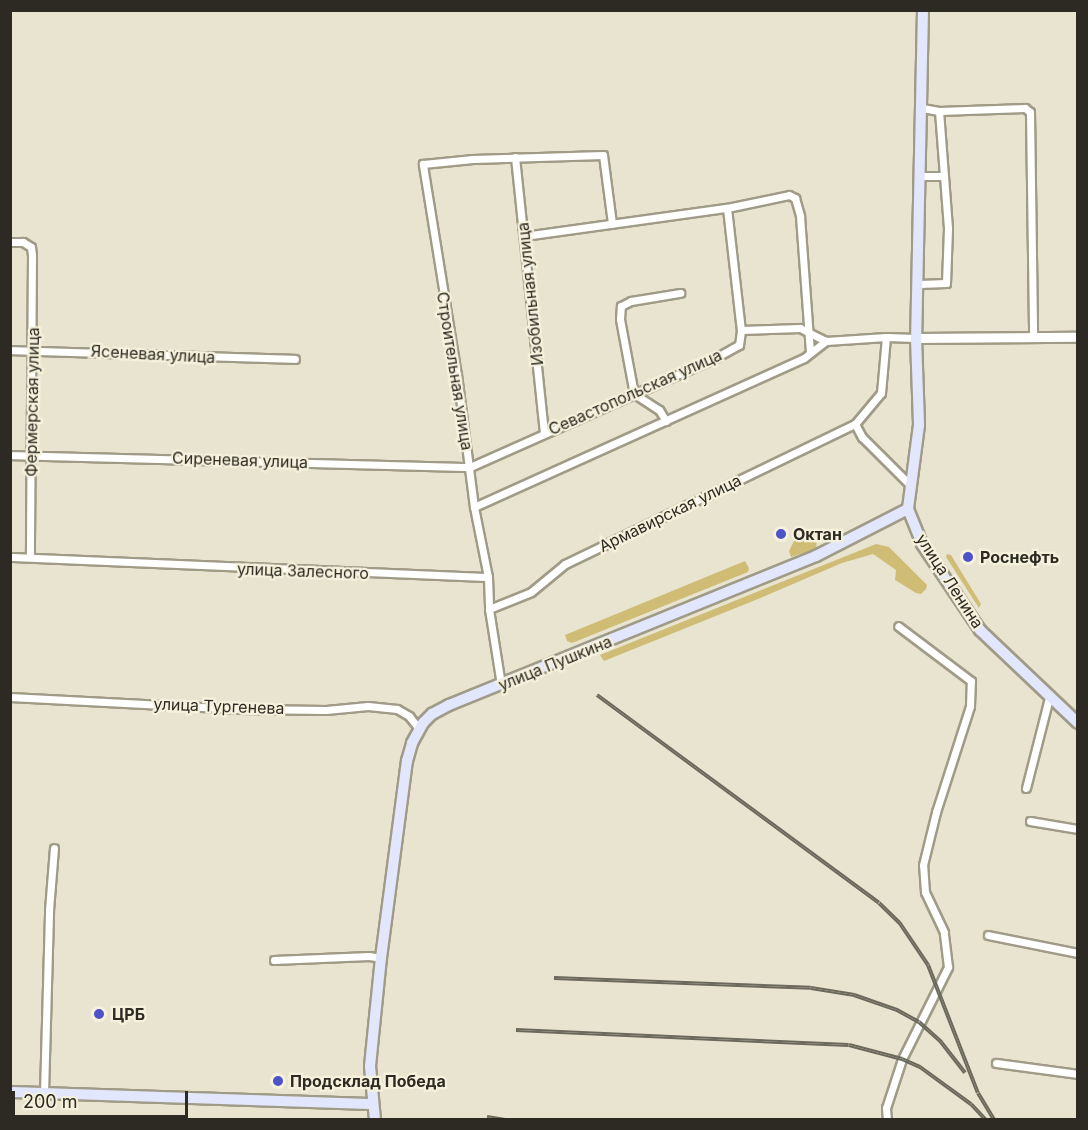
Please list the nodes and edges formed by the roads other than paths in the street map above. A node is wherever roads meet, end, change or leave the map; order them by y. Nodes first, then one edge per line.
1 (923, 10) edge
2 (922, 108) junction
3 (939, 111) junction
4 (515, 157) junction
5 (919, 176) junction
6 (943, 176) junction
7 (727, 208) junction
8 (612, 223) junction
9 (524, 237) junction
10 (10, 242) edge
11 (919, 284) junction
12 (680, 293) dead end
13 (741, 330) junction
14 (808, 330) junction
15 (1033, 336) junction
16 (886, 337) junction
17 (1077, 337) edge
18 (916, 338) junction
19 (826, 341) junction
20 (10, 350) edge
21 (33, 350) junction
22 (810, 353) junction
23 (295, 359) dead end
24 (634, 394) junction
25 (666, 421) junction
26 (855, 424) junction
27 (544, 432) junction
28 (10, 455) edge
29 (31, 455) junction
30 (470, 467) junction
31 (910, 485) junction
32 (474, 507) junction
33 (908, 509) junction
34 (10, 557) edge
35 (30, 557) junction
36 (488, 578) junction
37 (489, 609) junction
38 (898, 626) dead end
39 (501, 685) junction
40 (10, 697) edge
41 (1049, 698) junction
42 (1077, 723) edge
43 (418, 729) junction
44 (1026, 788) dead end
45 (1030, 821) dead end
46 (1077, 829) edge
47 (54, 848) dead end
48 (988, 935) dead end
49 (1077, 953) edge
50 (381, 958) junction
51 (274, 960) dead end
52 (996, 1063) dead end
53 (1077, 1074) edge
54 (10, 1092) edge
55 (44, 1093) junction
56 (372, 1104) junction
57 (375, 1119) edge
58 (887, 1119) edge

1 - 2 main road
2 - 3 street
2 - 5 main road
3 - 6 street
3 - 15 street
4 - 8 street
4 - 9 street, Изобильная улица
4 - 30 street, Строительная улица
5 - 6 street
5 - 11 main road
6 - 11 street
7 - 8 street
7 - 13 street
7 - 14 street
8 - 9 street
9 - 27 street, Изобильная улица
10 - 21 street, Фермерская улица
11 - 18 main road
12 - 24 street
13 - 14 street
13 - 24 street, Севастопольская улица
14 - 19 street
14 - 22 street
15 - 17 street
15 - 18 street
16 - 18 street
16 - 19 street
16 - 26 street, Армавирская улица
18 - 31 main road
19 - 22 street
20 - 21 street, Ясеневая улица
21 - 23 street, Ясеневая улица
21 - 29 street, Фермерская улица
22 - 25 street
24 - 25 street
24 - 27 street, Севастопольская улица
25 - 32 street
26 - 31 street
26 - 37 street, Армавирская улица
27 - 30 street, Севастопольская улица
28 - 29 street, Сиреневая улица
29 - 30 street, Сиреневая улица
29 - 35 street, Фермерская улица
30 - 32 street, Строительная улица
31 - 33 main road
32 - 36 street, Строительная улица
33 - 39 main road, улица Пушкина
33 - 41 main road, улица Ленина
34 - 35 street, улица Залесного
35 - 36 street, улица Залесного
36 - 37 street
37 - 39 street
38 - 58 street
39 - 43 main road, улица Пушкина
40 - 43 street, улица Тургенева
41 - 42 main road, улица Ленина
41 - 44 street
43 - 50 main road
45 - 46 street
47 - 55 street
48 - 49 street
50 - 51 street
50 - 56 main road
52 - 53 street
54 - 55 main road
55 - 56 main road
56 - 57 main road

